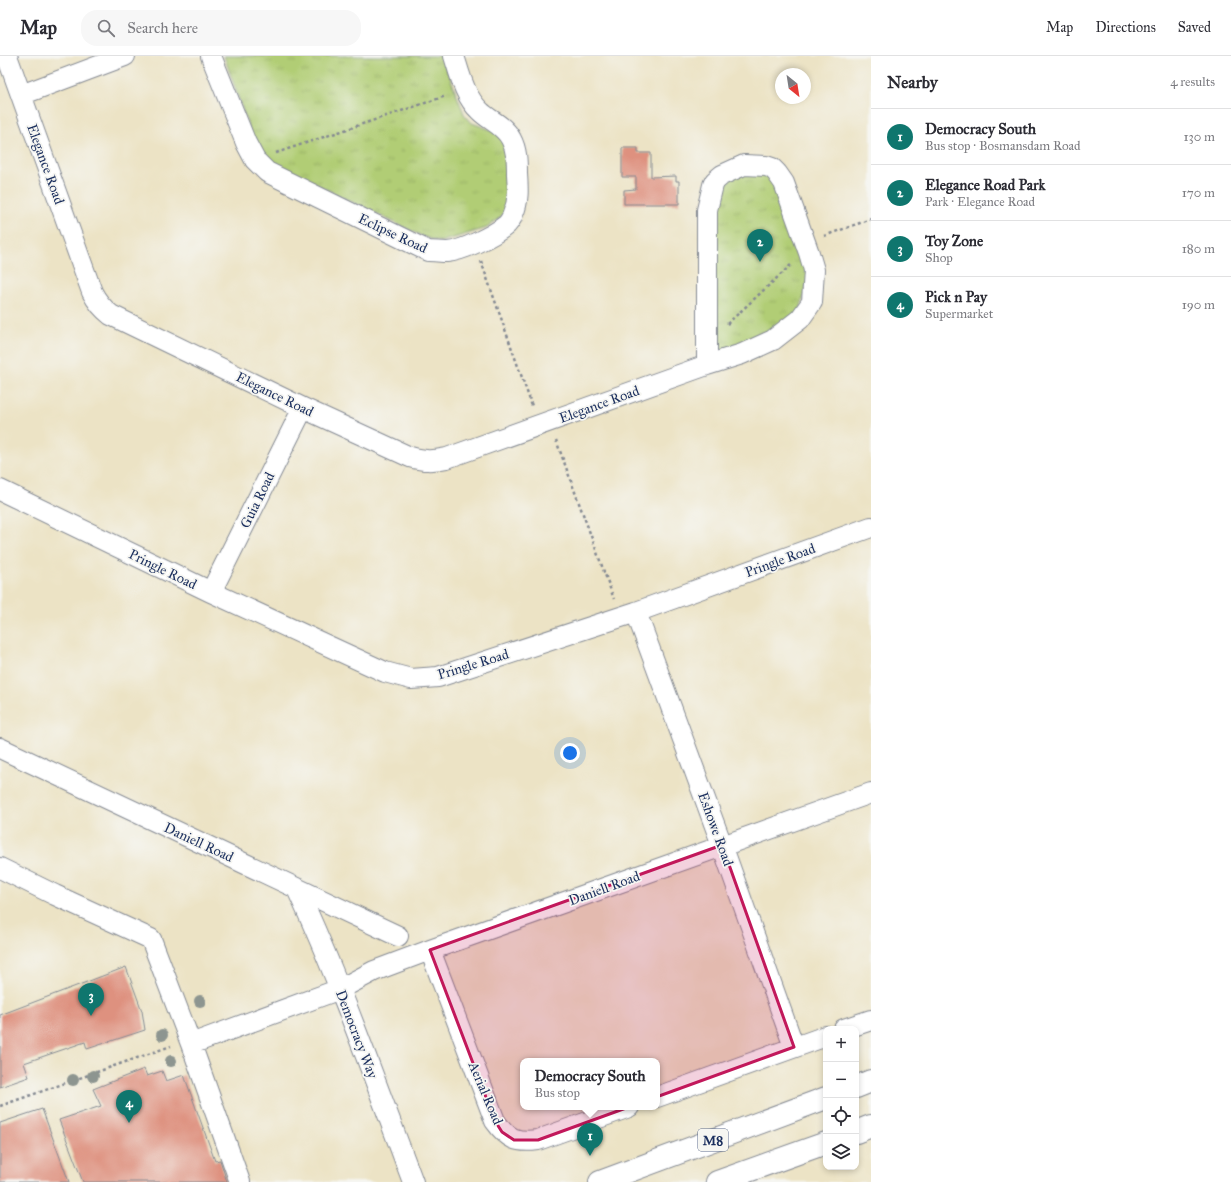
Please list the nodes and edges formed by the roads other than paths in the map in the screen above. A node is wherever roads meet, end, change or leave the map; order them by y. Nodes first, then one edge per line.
1 (7, 56) edge
2 (125, 56) edge
3 (211, 56) edge
4 (454, 56) edge
5 (21, 95) junction
6 (707, 365) junction
7 (303, 408) junction
8 (0, 490) edge
9 (871, 527) edge
10 (211, 592) junction
11 (628, 615) junction
12 (0, 748) edge
13 (871, 793) edge
14 (722, 846) junction
15 (0, 868) edge
16 (296, 889) junction
17 (398, 936) dead end
18 (430, 950) junction
19 (340, 989) junction
20 (871, 1020) edge
21 (853, 1026) edge
22 (823, 1037) edge
23 (191, 1044) junction
24 (794, 1047) junction
25 (871, 1081) edge
26 (859, 1086) edge
27 (660, 1096) edge
28 (823, 1099) edge
29 (621, 1110) edge
30 (871, 1126) edge
31 (859, 1131) edge
32 (823, 1144) edge
33 (240, 1182) edge
34 (413, 1182) edge
35 (600, 1182) edge
36 (717, 1182) edge

1 - 5 street, Elegance Road
2 - 5 street
3 - 4 street, Eclipse Road
5 - 7 street, Elegance Road
6 - 6 street, Elegance Road
6 - 7 street, Elegance Road
7 - 10 street, Guia Road
8 - 10 street, Pringle Road
9 - 11 street, Pringle Road
10 - 11 street, Pringle Road
11 - 14 street, Eshowe Road
12 - 16 street, Daniell Road
13 - 14 street, Daniell Road
14 - 18 street, Daniell Road
14 - 24 street, Eshowe Road
15 - 23 street
16 - 17 street, Daniell Road
16 - 19 street, Democracy Way
18 - 19 street, Daniell Road
18 - 29 street, Aerial Road
19 - 23 street, Daniell Road
19 - 34 street, Democracy Way
20 - 21 street
22 - 24 street
23 - 33 street
24 - 27 street
25 - 26 main road
28 - 35 main road, M8
30 - 31 main road
32 - 36 main road

